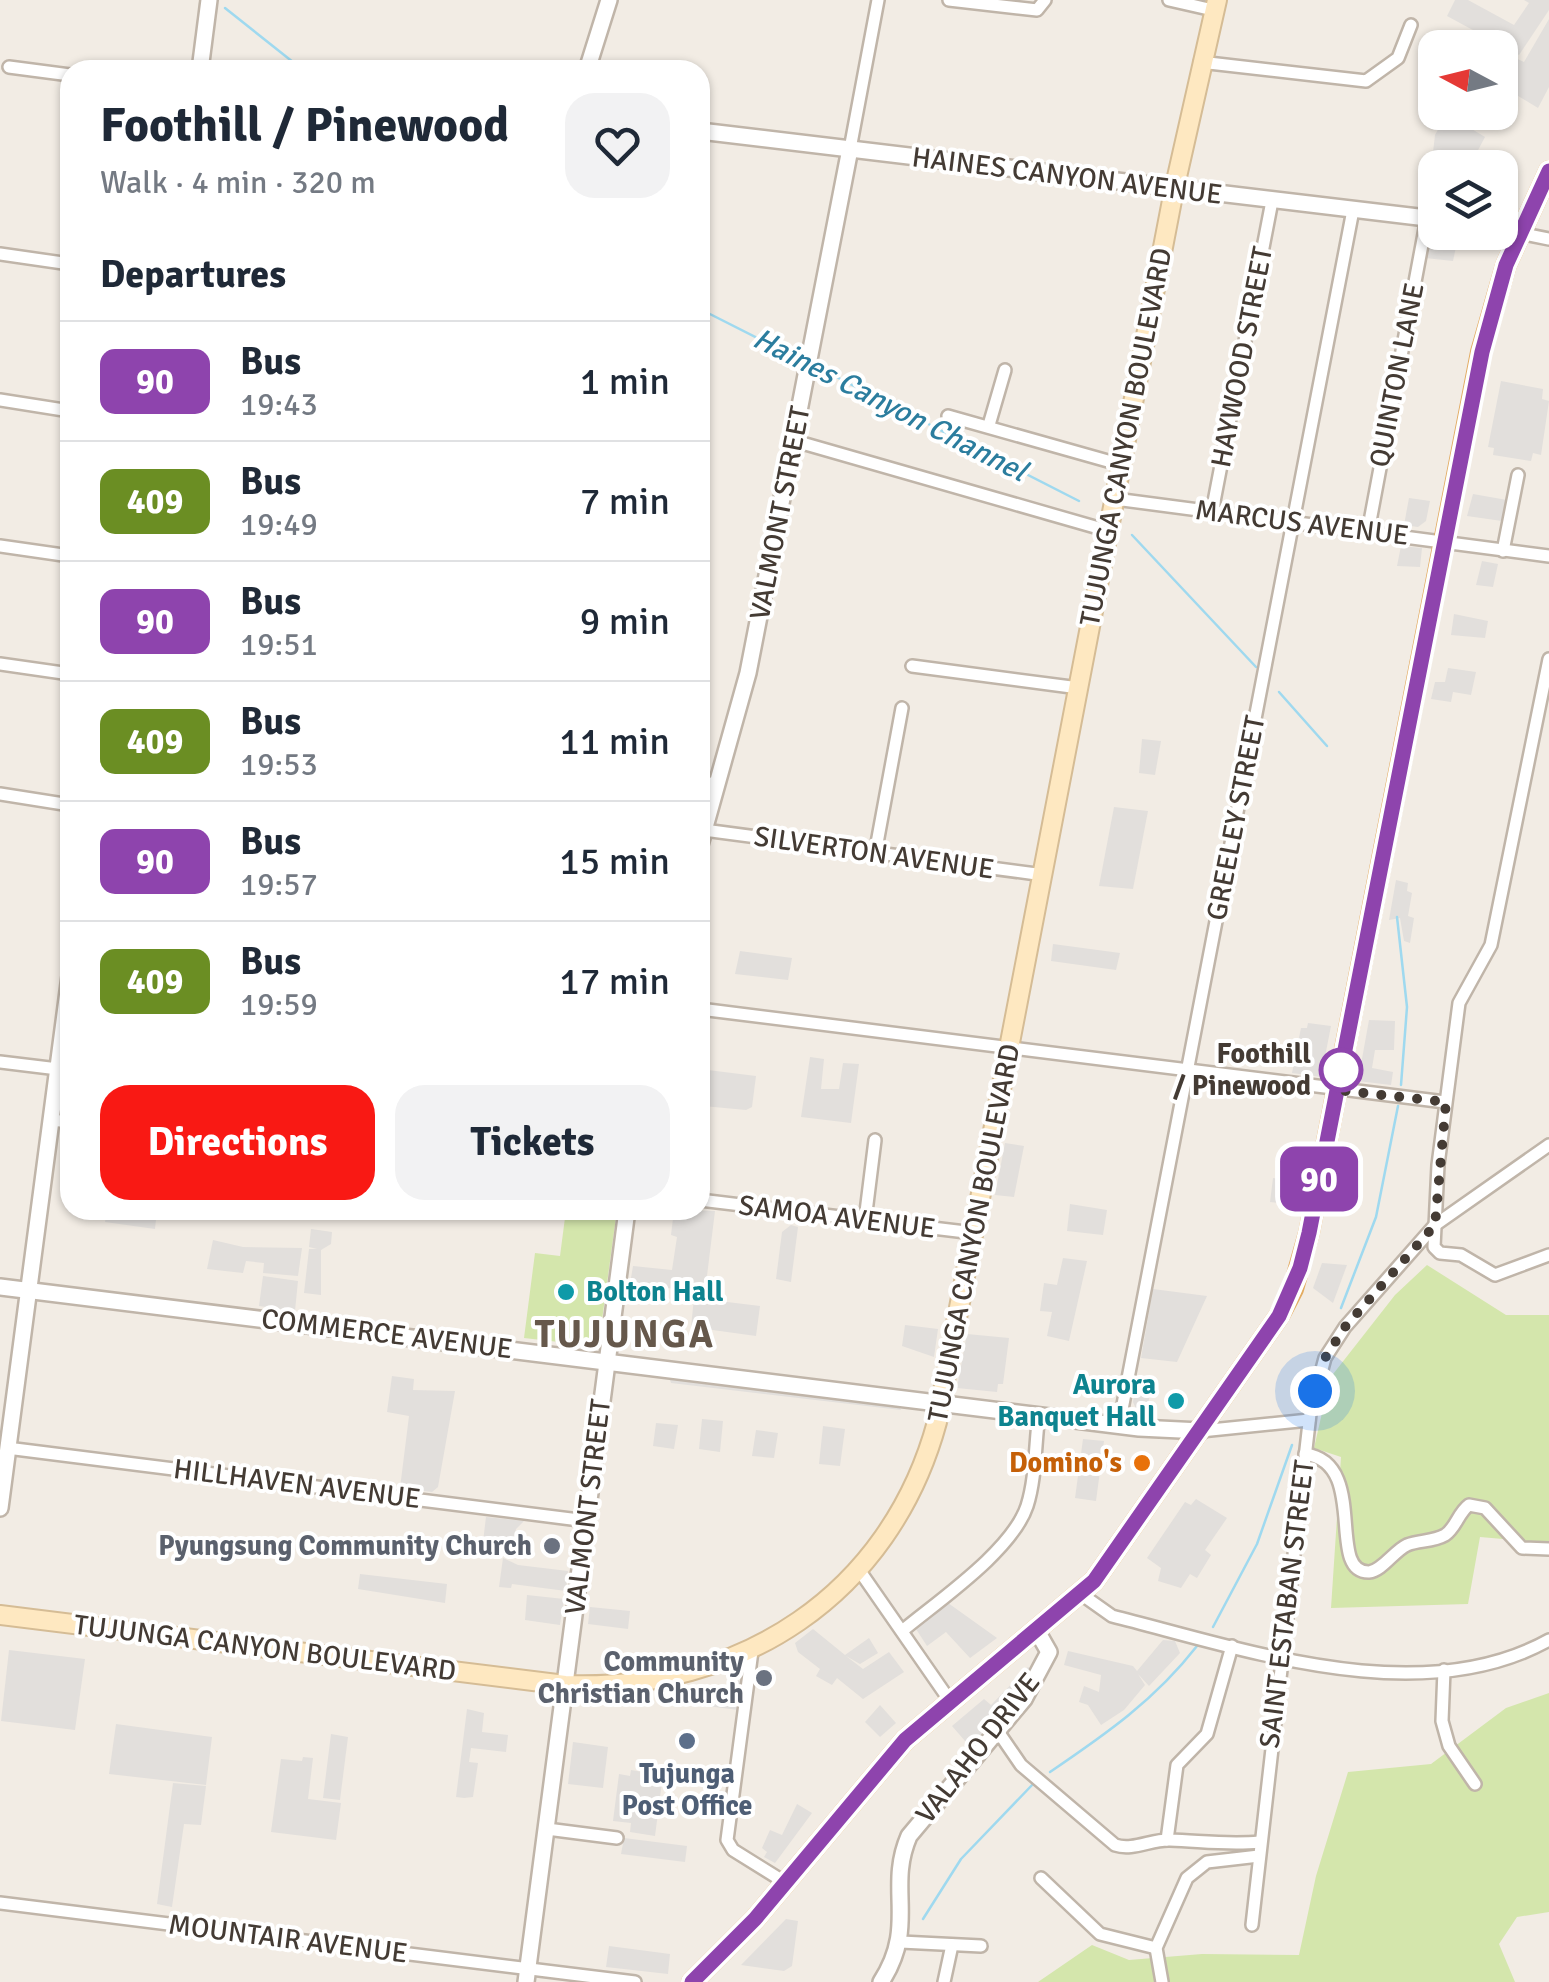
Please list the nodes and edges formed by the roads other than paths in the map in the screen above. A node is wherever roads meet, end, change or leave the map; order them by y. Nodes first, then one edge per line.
1 (209, 0) edge
2 (609, 0) edge
3 (878, 0) edge
4 (950, 0) edge
5 (1045, 0) edge
6 (1170, 0) edge
7 (1206, 3) edge
8 (1411, 25) dead end
9 (201, 60) edge
10 (589, 60) edge
11 (1200, 62) junction
12 (9, 67) dead end
13 (60, 74) edge
14 (710, 132) edge
15 (850, 149) junction
16 (1549, 171) edge
17 (1174, 190) junction
18 (1272, 202) junction
19 (1353, 210) junction
20 (1418, 218) edge
21 (1518, 218) edge
22 (1518, 233) edge
23 (1549, 238) edge
24 (1425, 250) edge
25 (1505, 250) edge
26 (0, 254) edge
27 (60, 263) edge
28 (1006, 370) dead end
29 (0, 400) edge
30 (60, 409) edge
31 (948, 416) dead end
32 (990, 425) junction
33 (795, 441) junction
34 (1122, 465) junction
35 (1518, 474) dead end
36 (1115, 499) junction
37 (1212, 512) junction
38 (1294, 521) junction
39 (1109, 531) junction
40 (1368, 532) junction
41 (1443, 542) junction
42 (0, 546) edge
43 (1502, 551) junction
44 (60, 555) edge
45 (1549, 556) edge
46 (1549, 659) edge
47 (0, 664) edge
48 (912, 666) dead end
49 (60, 673) edge
50 (1078, 688) junction
51 (902, 708) dead end
52 (710, 778) edge
53 (0, 794) edge
54 (60, 803) edge
55 (710, 838) edge
56 (875, 854) junction
57 (1044, 875) junction
58 (710, 1010) edge
59 (1012, 1048) junction
60 (60, 1054) edge
61 (0, 1062) edge
62 (58, 1069) junction
63 (1187, 1072) junction
64 (1337, 1090) junction
65 (1446, 1102) junction
66 (51, 1120) junction
67 (60, 1121) edge
68 (875, 1140) dead end
69 (1548, 1148) edge
70 (710, 1201) edge
71 (626, 1220) edge
72 (864, 1220) junction
73 (1435, 1225) junction
74 (974, 1233) junction
75 (1549, 1256) edge
76 (0, 1287) edge
77 (28, 1290) junction
78 (607, 1362) junction
79 (940, 1402) junction
80 (1039, 1414) junction
81 (1309, 1420) junction
82 (1119, 1425) junction
83 (1200, 1430) junction
84 (8, 1448) junction
85 (1305, 1454) junction
86 (0, 1505) edge
87 (587, 1522) junction
88 (1549, 1549) edge
89 (857, 1567) junction
90 (1081, 1594) junction
91 (0, 1616) edge
92 (902, 1631) junction
93 (1037, 1631) junction
94 (1549, 1640) edge
95 (1232, 1646) junction
96 (752, 1651) junction
97 (1281, 1657) junction
98 (1444, 1670) junction
99 (565, 1686) junction
100 (950, 1701) junction
101 (997, 1730) junction
102 (1474, 1784) dead end
103 (547, 1828) junction
104 (618, 1838) dead end
105 (1168, 1840) junction
106 (1259, 1849) junction
107 (1040, 1878) dead end
108 (786, 1883) junction
109 (0, 1903) edge
110 (1252, 1925) dead end
111 (900, 1942) junction
112 (952, 1945) junction
113 (981, 1946) dead end
114 (1156, 1948) junction
115 (527, 1976) edge
116 (697, 1980) edge
117 (634, 1982) edge
118 (881, 1982) edge
119 (944, 1982) edge
120 (1162, 1982) edge

1 - 9 street
2 - 10 street
3 - 15 street, VALMONT STREET
4 - 5 street
6 - 7 street
7 - 11 main road, TUJUNGA CANYON BOULEVARD
8 - 11 street
11 - 17 main road, TUJUNGA CANYON BOULEVARD
12 - 13 street
14 - 15 street, HAINES CANYON AVENUE
15 - 17 street, HAINES CANYON AVENUE
15 - 33 street, VALMONT STREET
16 - 21 main road
17 - 18 street, HAINES CANYON AVENUE
17 - 34 main road, TUJUNGA CANYON BOULEVARD
18 - 19 street, HAINES CANYON AVENUE
18 - 37 street, HAYWOOD STREET
19 - 20 street, HAINES CANYON AVENUE
19 - 38 street, GREELEY STREET
22 - 23 street
24 - 40 street, QUINTON LANE
25 - 41 main road
26 - 27 street
28 - 32 street
29 - 30 street
31 - 32 street
32 - 34 street
33 - 39 street
33 - 52 street, VALMONT STREET
34 - 36 main road, TUJUNGA CANYON BOULEVARD
35 - 43 street
36 - 37 street, MARCUS AVENUE
36 - 39 main road, TUJUNGA CANYON BOULEVARD
37 - 38 street, MARCUS AVENUE
38 - 40 street, MARCUS AVENUE
38 - 63 street, GREELEY STREET
39 - 50 main road, TUJUNGA CANYON BOULEVARD
40 - 41 street, MARCUS AVENUE
41 - 43 street, MARCUS AVENUE
41 - 64 main road
42 - 44 street
43 - 45 street, MARCUS AVENUE
46 - 65 street
47 - 49 street
48 - 50 street
50 - 57 main road, TUJUNGA CANYON BOULEVARD
51 - 56 street
53 - 54 street
55 - 56 street, SILVERTON AVENUE
56 - 57 street, SILVERTON AVENUE
57 - 59 main road, TUJUNGA CANYON BOULEVARD
58 - 59 street
59 - 63 street
59 - 74 main road, TUJUNGA CANYON BOULEVARD
60 - 62 street
61 - 62 street
62 - 66 street
63 - 64 street
63 - 82 street, GREELEY STREET
64 - 65 street
64 - 83 main road
65 - 73 street
66 - 67 street
66 - 77 street
68 - 72 street
69 - 73 street, SAINT ESTABAN STREET
70 - 72 street, SAMOA AVENUE
71 - 78 street, VALMONT STREET
72 - 74 street, SAMOA AVENUE
73 - 75 street
73 - 81 street, SAINT ESTABAN STREET
74 - 79 main road, TUJUNGA CANYON BOULEVARD
76 - 77 street, COMMERCE AVENUE
77 - 78 street, COMMERCE AVENUE
77 - 84 street
78 - 79 street, COMMERCE AVENUE
78 - 87 street, VALMONT STREET
79 - 80 street, COMMERCE AVENUE
79 - 89 main road, TUJUNGA CANYON BOULEVARD
80 - 82 street, COMMERCE AVENUE
80 - 92 street
81 - 83 street, COMMERCE AVENUE
81 - 85 street, SAINT ESTABAN STREET
82 - 83 street, COMMERCE AVENUE
83 - 90 main road
84 - 86 street
84 - 87 street, HILLHAVEN AVENUE
85 - 88 street
85 - 97 street, SAINT ESTABAN STREET
87 - 99 street, VALMONT STREET
89 - 92 street
89 - 96 main road, TUJUNGA CANYON BOULEVARD
90 - 93 main road
90 - 95 street
91 - 99 main road, TUJUNGA CANYON BOULEVARD
92 - 100 street
93 - 100 main road
93 - 101 street, VALAHO DRIVE
94 - 98 street
95 - 97 street
95 - 105 street
96 - 99 main road, TUJUNGA CANYON BOULEVARD
96 - 108 street
97 - 98 street
97 - 106 street, SAINT ESTABAN STREET
98 - 102 street
99 - 103 street, VALMONT STREET
100 - 108 main road
101 - 105 street
101 - 111 street, VALAHO DRIVE
103 - 104 street
103 - 115 street, VALMONT STREET
105 - 106 street
106 - 110 street, SAINT ESTABAN STREET
106 - 114 street
107 - 114 street
108 - 116 main road
109 - 115 street, MOUNTAIR AVENUE
111 - 112 street
111 - 118 street, VALAHO DRIVE
112 - 113 street
112 - 119 street
114 - 120 street
115 - 117 street, MOUNTAIR AVENUE

